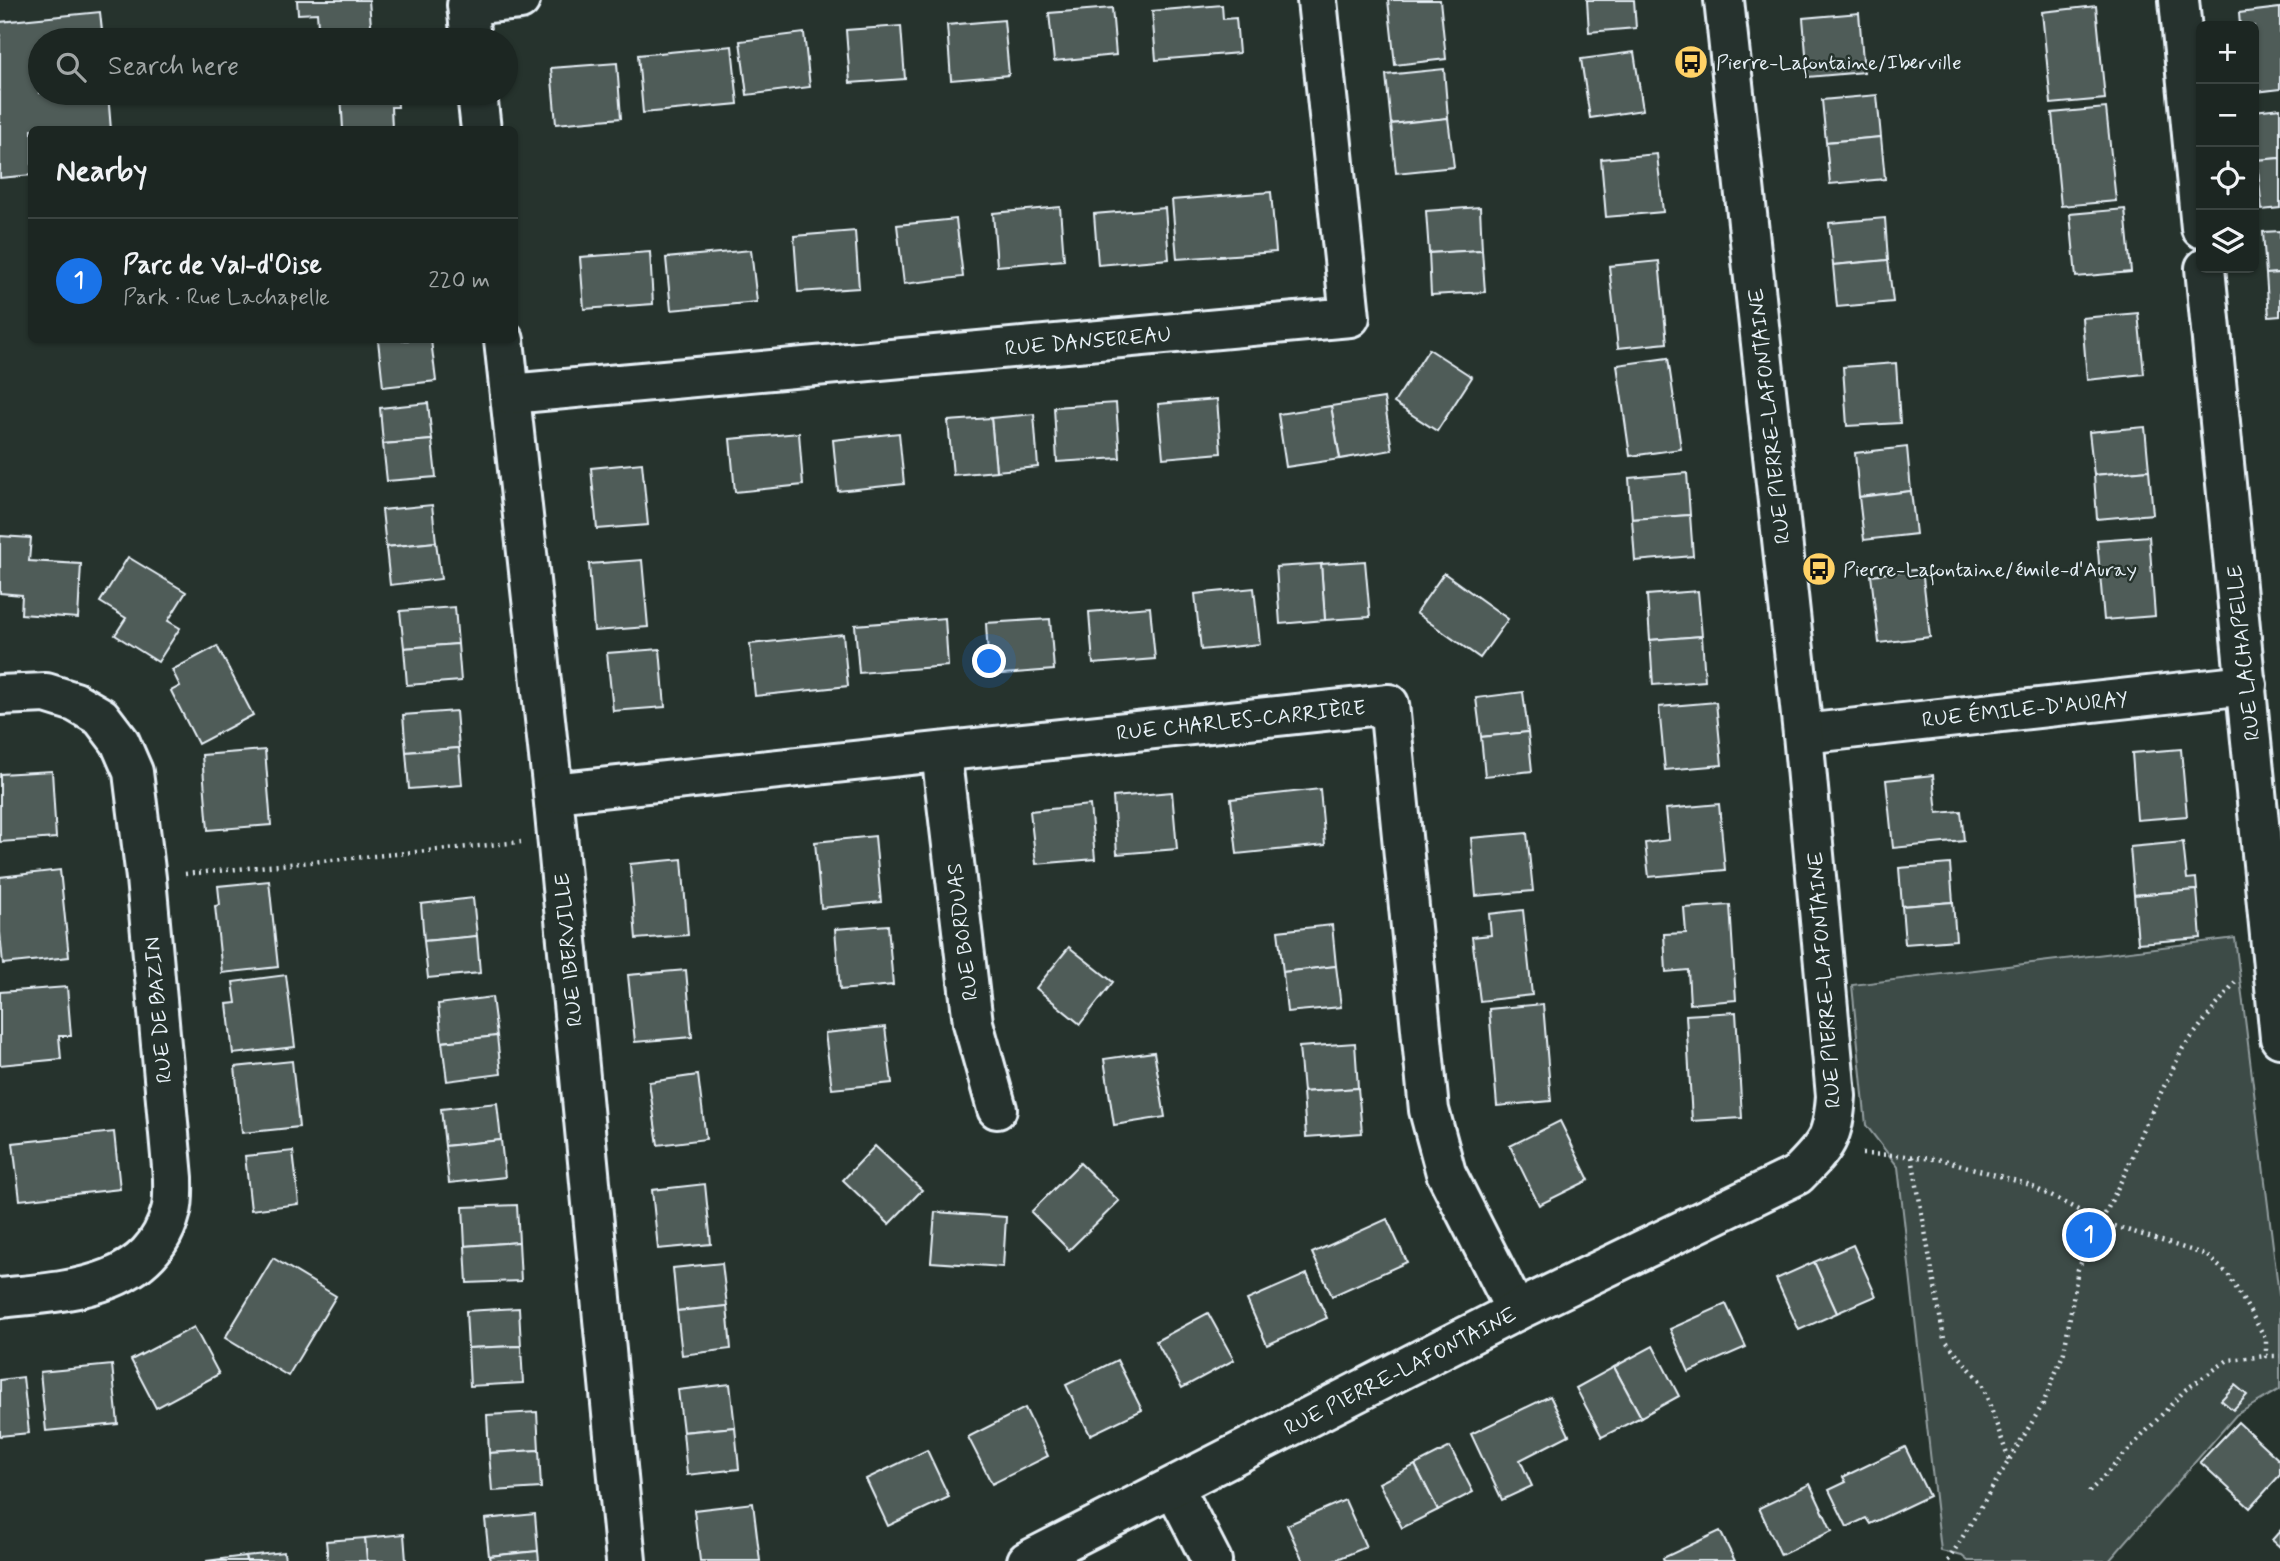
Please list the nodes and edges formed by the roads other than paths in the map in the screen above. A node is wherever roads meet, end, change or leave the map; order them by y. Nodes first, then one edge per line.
1 (520, 0) edge
2 (1317, 0) edge
3 (1724, 0) edge
4 (2179, 0) edge
5 (470, 28) edge
6 (478, 105) edge
7 (481, 126) edge
8 (2199, 210) edge
9 (2205, 273) edge
10 (504, 343) edge
11 (510, 394) junction
12 (2246, 685) junction
13 (0, 695) edge
14 (1803, 733) junction
15 (942, 752) junction
16 (553, 793) junction
17 (2280, 1038) edge
18 (997, 1109) dead end
19 (0, 1297) edge
20 (1516, 1311) junction
21 (1174, 1488) junction
22 (625, 1561) edge
23 (1027, 1561) edge
24 (1212, 1561) edge

1 - 5 street
2 - 11 street, RUE DANSEREAU
3 - 14 street, RUE PIERRE-LAFONTAINE
4 - 8 street
6 - 7 street
9 - 12 street, RUE LACHAPELLE
10 - 11 street, RUE IBERVILLE
11 - 16 street, RUE IBERVILLE
12 - 14 street, RUE ÉMILE-D'AURAY
12 - 17 street, RUE LACHAPELLE
13 - 19 street, RUE DE BAZIN
14 - 20 street, RUE PIERRE-LAFONTAINE
15 - 16 street, RUE CHARLES-CARRIÈRE
15 - 18 street, RUE BORDUAS
15 - 20 street, RUE CHARLES-CARRIÈRE
16 - 22 street, RUE IBERVILLE
20 - 21 street, RUE PIERRE-LAFONTAINE
21 - 23 street, RUE PIERRE-LAFONTAINE
21 - 24 street

